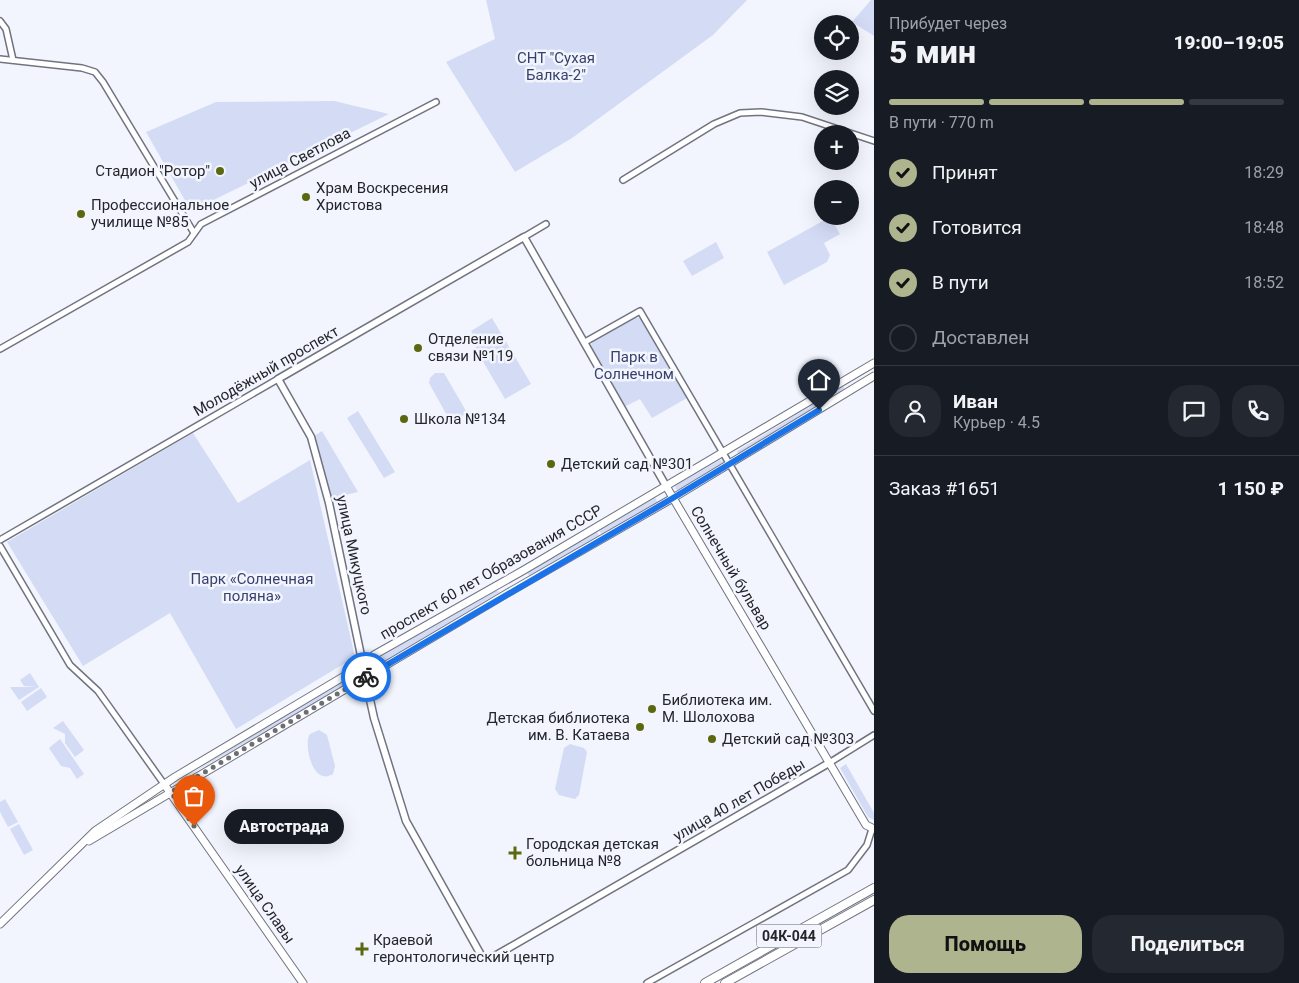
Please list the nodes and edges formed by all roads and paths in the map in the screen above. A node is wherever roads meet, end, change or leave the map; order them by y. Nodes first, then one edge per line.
1 (0, 20) edge
2 (0, 59) edge
3 (14, 60) junction
4 (436, 102) dead end
5 (874, 141) edge
6 (623, 180) dead end
7 (546, 224) dead end
8 (194, 233) junction
9 (524, 238) junction
10 (585, 342) junction
11 (0, 349) edge
12 (874, 363) edge
13 (874, 376) edge
14 (278, 379) junction
15 (847, 379) junction
16 (851, 390) junction
17 (723, 454) junction
18 (730, 464) junction
19 (666, 486) junction
20 (673, 498) junction
21 (0, 540) edge
22 (0, 546) edge
23 (500, 584) junction
24 (506, 594) junction
25 (363, 664) junction
26 (365, 677) junction
27 (874, 711) edge
28 (874, 735) edge
29 (829, 762) junction
30 (164, 784) junction
31 (171, 792) junction
32 (873, 829) edge
33 (79, 848) junction
34 (874, 888) edge
35 (874, 900) edge
36 (0, 924) edge
37 (486, 959) joint
38 (303, 983) edge
39 (646, 983) edge
40 (705, 983) edge
41 (725, 983) edge

1 - 3 street
2 - 3 street
3 - 8 street
4 - 8 street, улица Светлова
5 - 6 street
7 - 9 street, Молодёжный проспект
8 - 11 street, улица Светлова
9 - 10 street, Солнечный бульвар
9 - 14 street, Молодёжный проспект
10 - 17 street
10 - 19 street, Солнечный бульвар
12 - 15 main road, проспект 60 лет Образования СССР
13 - 16 main road, проспект 60 лет Образования СССР
14 - 21 street, Молодёжный проспект
14 - 25 street, улица Микуцкого
15 - 16 main road
15 - 17 main road, проспект 60 лет Образования СССР
16 - 18 main road, проспект 60 лет Образования СССР
17 - 18 street
17 - 19 main road, проспект 60 лет Образования СССР
18 - 20 main road, проспект 60 лет Образования СССР
18 - 27 street
19 - 20 main road, Солнечный бульвар
19 - 23 main road, проспект 60 лет Образования СССР
20 - 24 main road, проспект 60 лет Образования СССР
20 - 29 main road, Солнечный бульвар
22 - 30 street
23 - 24 main road
23 - 25 main road, проспект 60 лет Образования СССР
24 - 26 main road, проспект 60 лет Образования СССР
25 - 26 main road, улица Микуцкого
25 - 30 main road, проспект 60 лет Образования СССР
26 - 31 main road, проспект 60 лет Образования СССР
26 - 37 street, улица Микуцкого
28 - 29 street, улица 40 лет Победы
29 - 32 main road, Солнечный бульвар
29 - 37 street, улица 40 лет Победы
30 - 31 main road, улица Славы
30 - 33 main road, проспект 60 лет Образования СССР
31 - 33 main road, проспект 60 лет Образования СССР
31 - 38 main road, улица Славы
32 - 39 street
33 - 36 main road, проспект 60 лет Образования СССР
34 - 40 main road, 04К-044
35 - 41 main road, 04К-044

